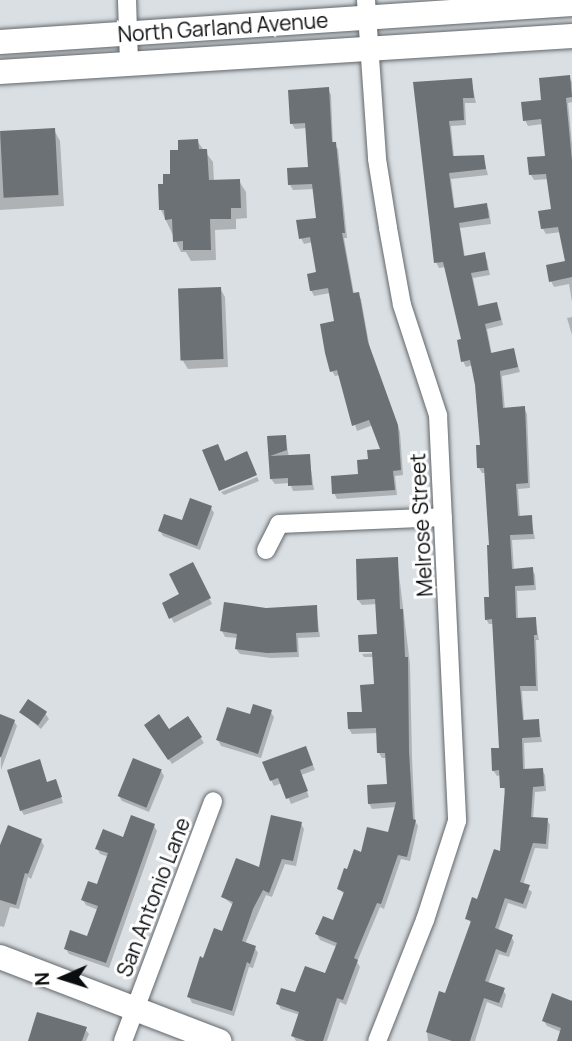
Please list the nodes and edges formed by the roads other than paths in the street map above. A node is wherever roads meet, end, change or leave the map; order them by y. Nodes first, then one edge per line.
1 (127, 0) edge
2 (572, 4) edge
3 (366, 9) edge
4 (128, 34) junction
5 (572, 36) edge
6 (0, 42) edge
7 (368, 49) junction
8 (129, 65) junction
9 (0, 72) edge
10 (443, 517) junction
11 (266, 550) dead end
12 (213, 801) dead end
13 (0, 957) edge
14 (135, 1008) junction
15 (123, 1041) edge
16 (219, 1041) edge
17 (377, 1041) edge

1 - 4 street
2 - 3 main road, North Garland Avenue
3 - 4 main road, North Garland Avenue
3 - 7 street, Melrose Street
4 - 6 main road, North Garland Avenue
4 - 8 street
5 - 7 main road, North Garland Avenue
7 - 8 main road, North Garland Avenue
7 - 10 street, Melrose Street
8 - 9 main road, North Garland Avenue
10 - 11 street
10 - 17 street, Melrose Street
12 - 14 street, San Antonio Lane
13 - 14 main road
14 - 15 street, San Antonio Lane
14 - 16 main road

